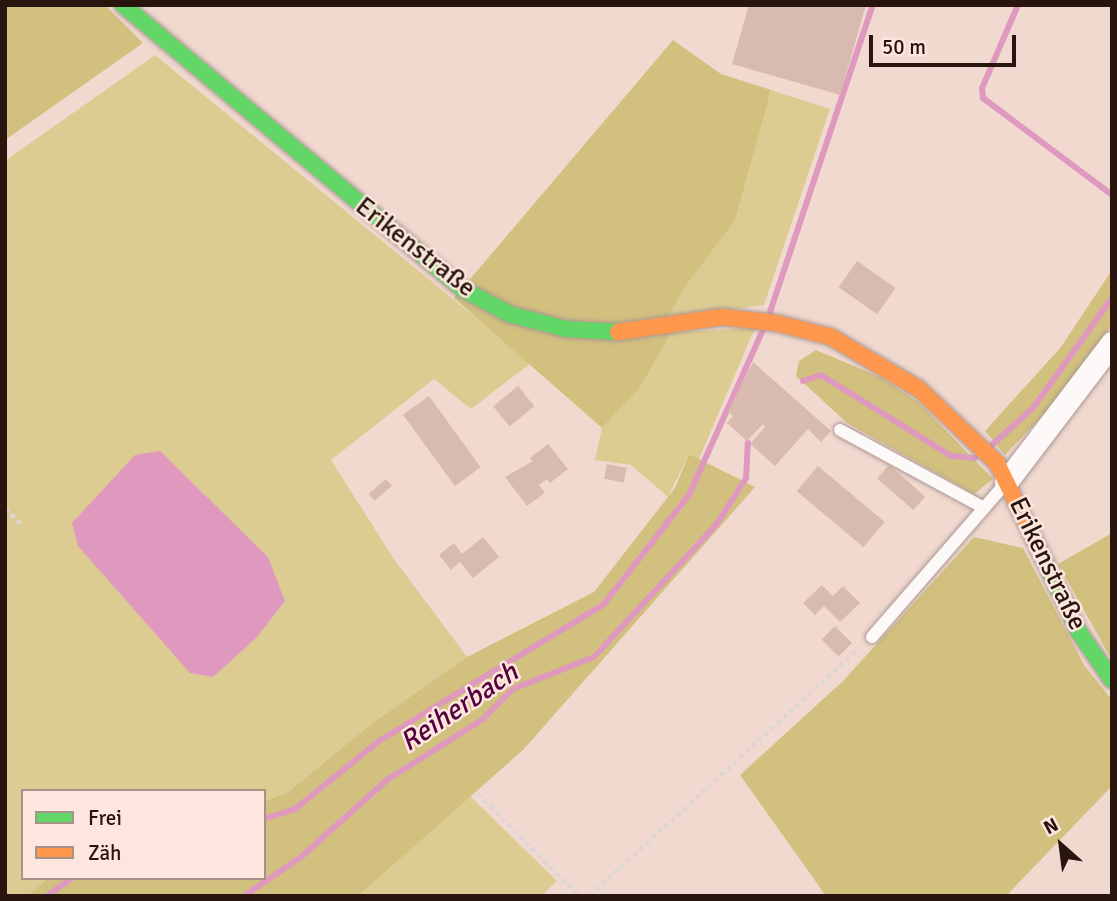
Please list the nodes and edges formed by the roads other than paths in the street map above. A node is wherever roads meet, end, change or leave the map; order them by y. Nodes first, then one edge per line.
1 (123, 5) edge
2 (1112, 343) edge
3 (840, 430) dead end
4 (1001, 473) junction
5 (984, 508) junction
6 (872, 637) road end
7 (1112, 680) edge

1 - 4 street, Erikenstraße
2 - 4 street, Erikenstraße
3 - 5 lane
4 - 5 lane
4 - 7 street, Erikenstraße
5 - 6 lane

